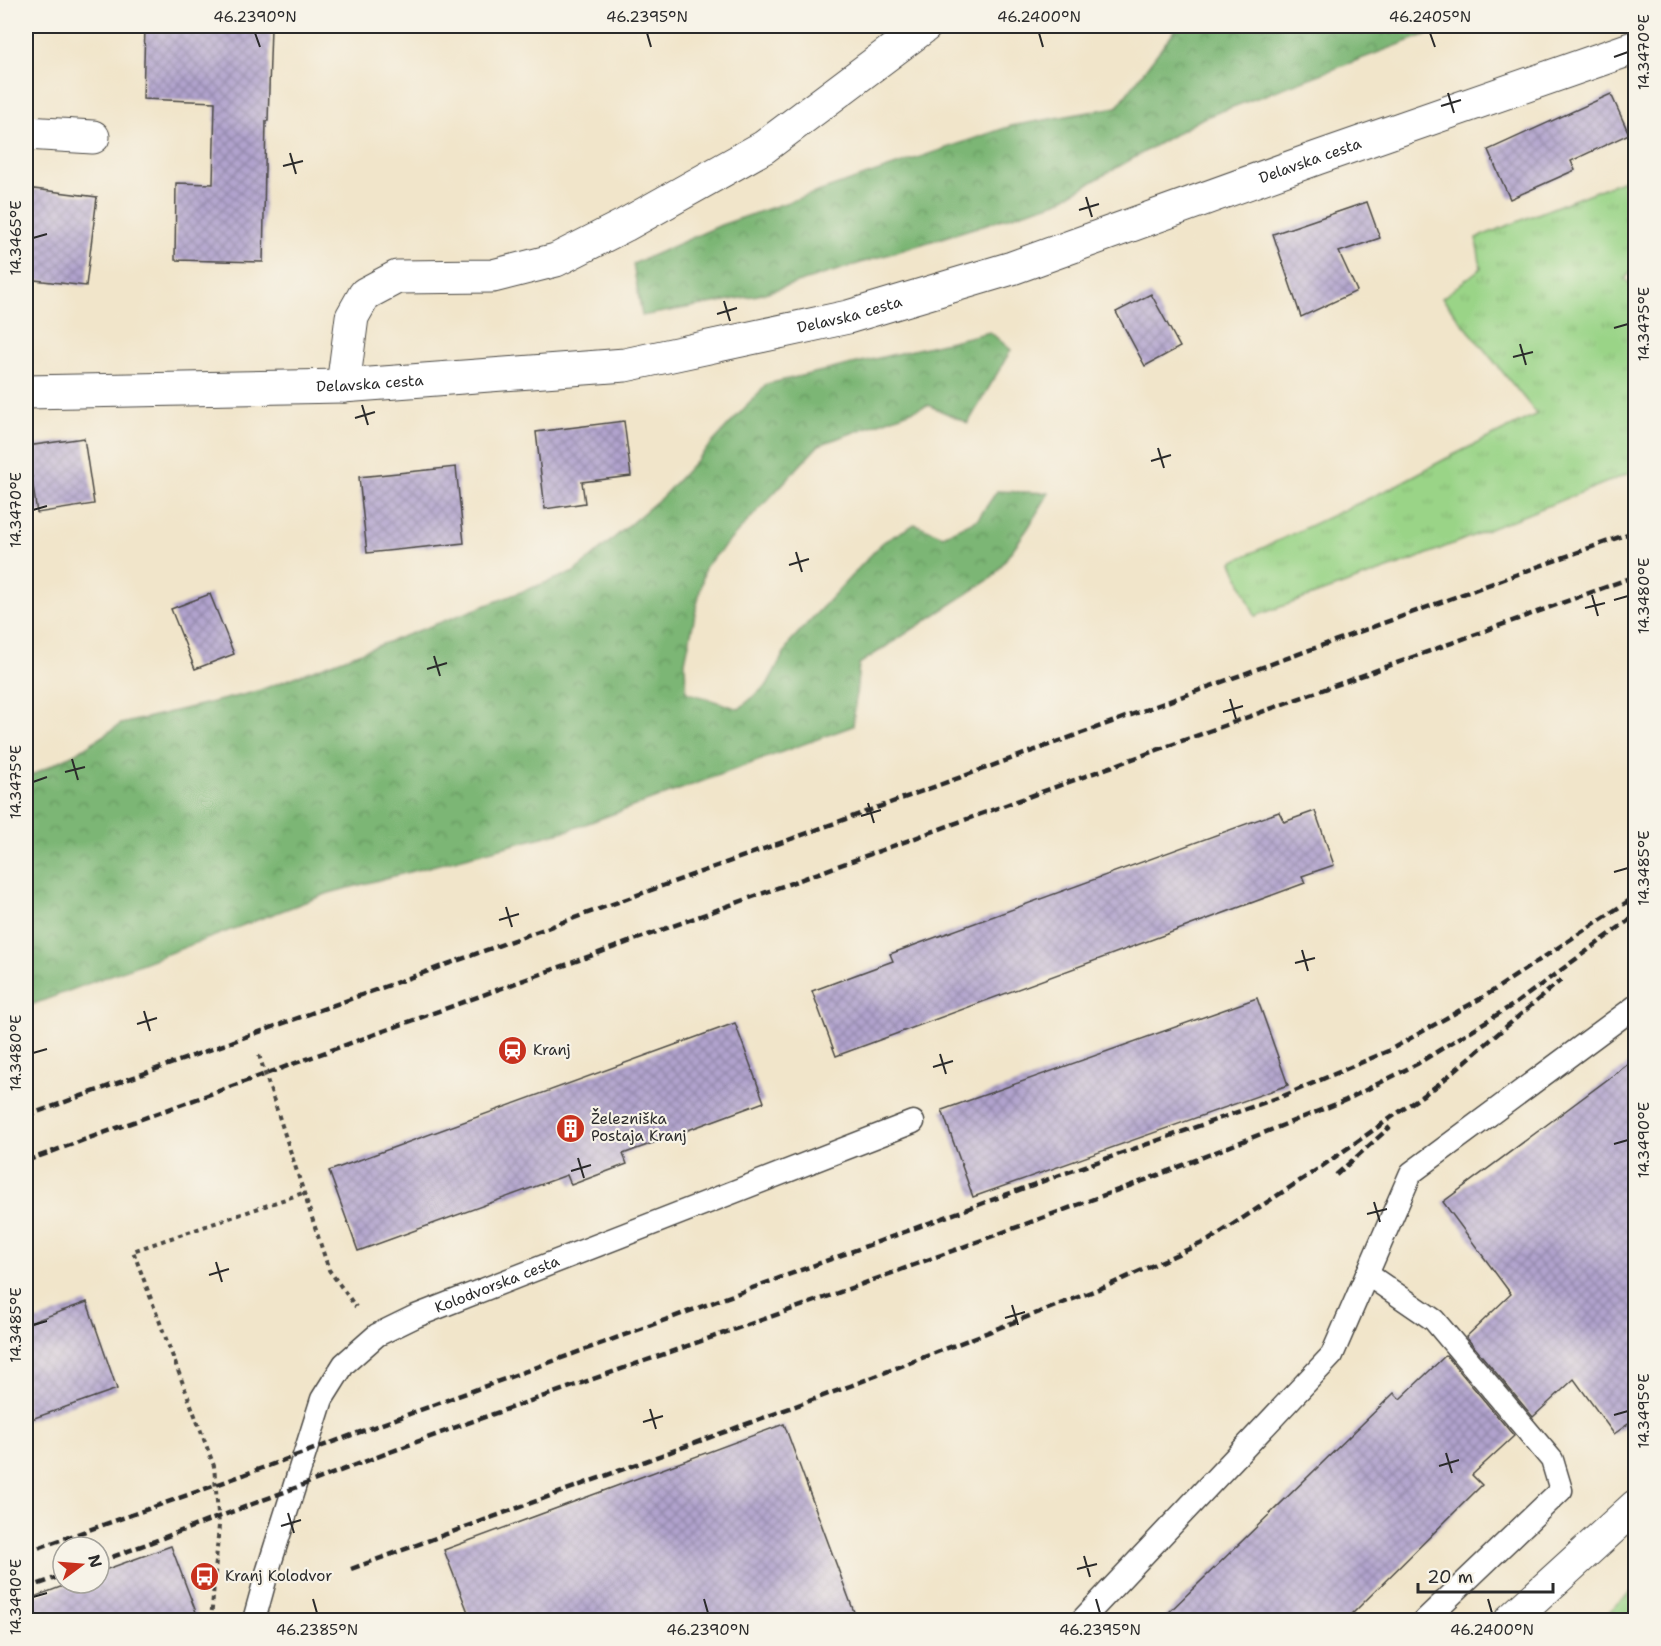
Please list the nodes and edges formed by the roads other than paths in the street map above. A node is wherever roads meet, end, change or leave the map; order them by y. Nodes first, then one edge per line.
1 (925, 26) edge
2 (1635, 47) edge
3 (26, 133) edge
4 (93, 136) dead end
5 (343, 386) junction
6 (26, 392) edge
7 (1635, 1005) edge
8 (913, 1122) dead end
9 (1367, 1274) junction
10 (1635, 1506) edge
11 (254, 1620) edge
12 (1082, 1620) edge
13 (1425, 1620) edge
14 (1511, 1620) edge

1 - 5 street
2 - 5 street, Delavska cesta
3 - 4 street
5 - 6 street, Delavska cesta
7 - 9 lane
8 - 11 lane, Kolodvorska cesta
9 - 12 lane
9 - 13 lane
10 - 14 street

